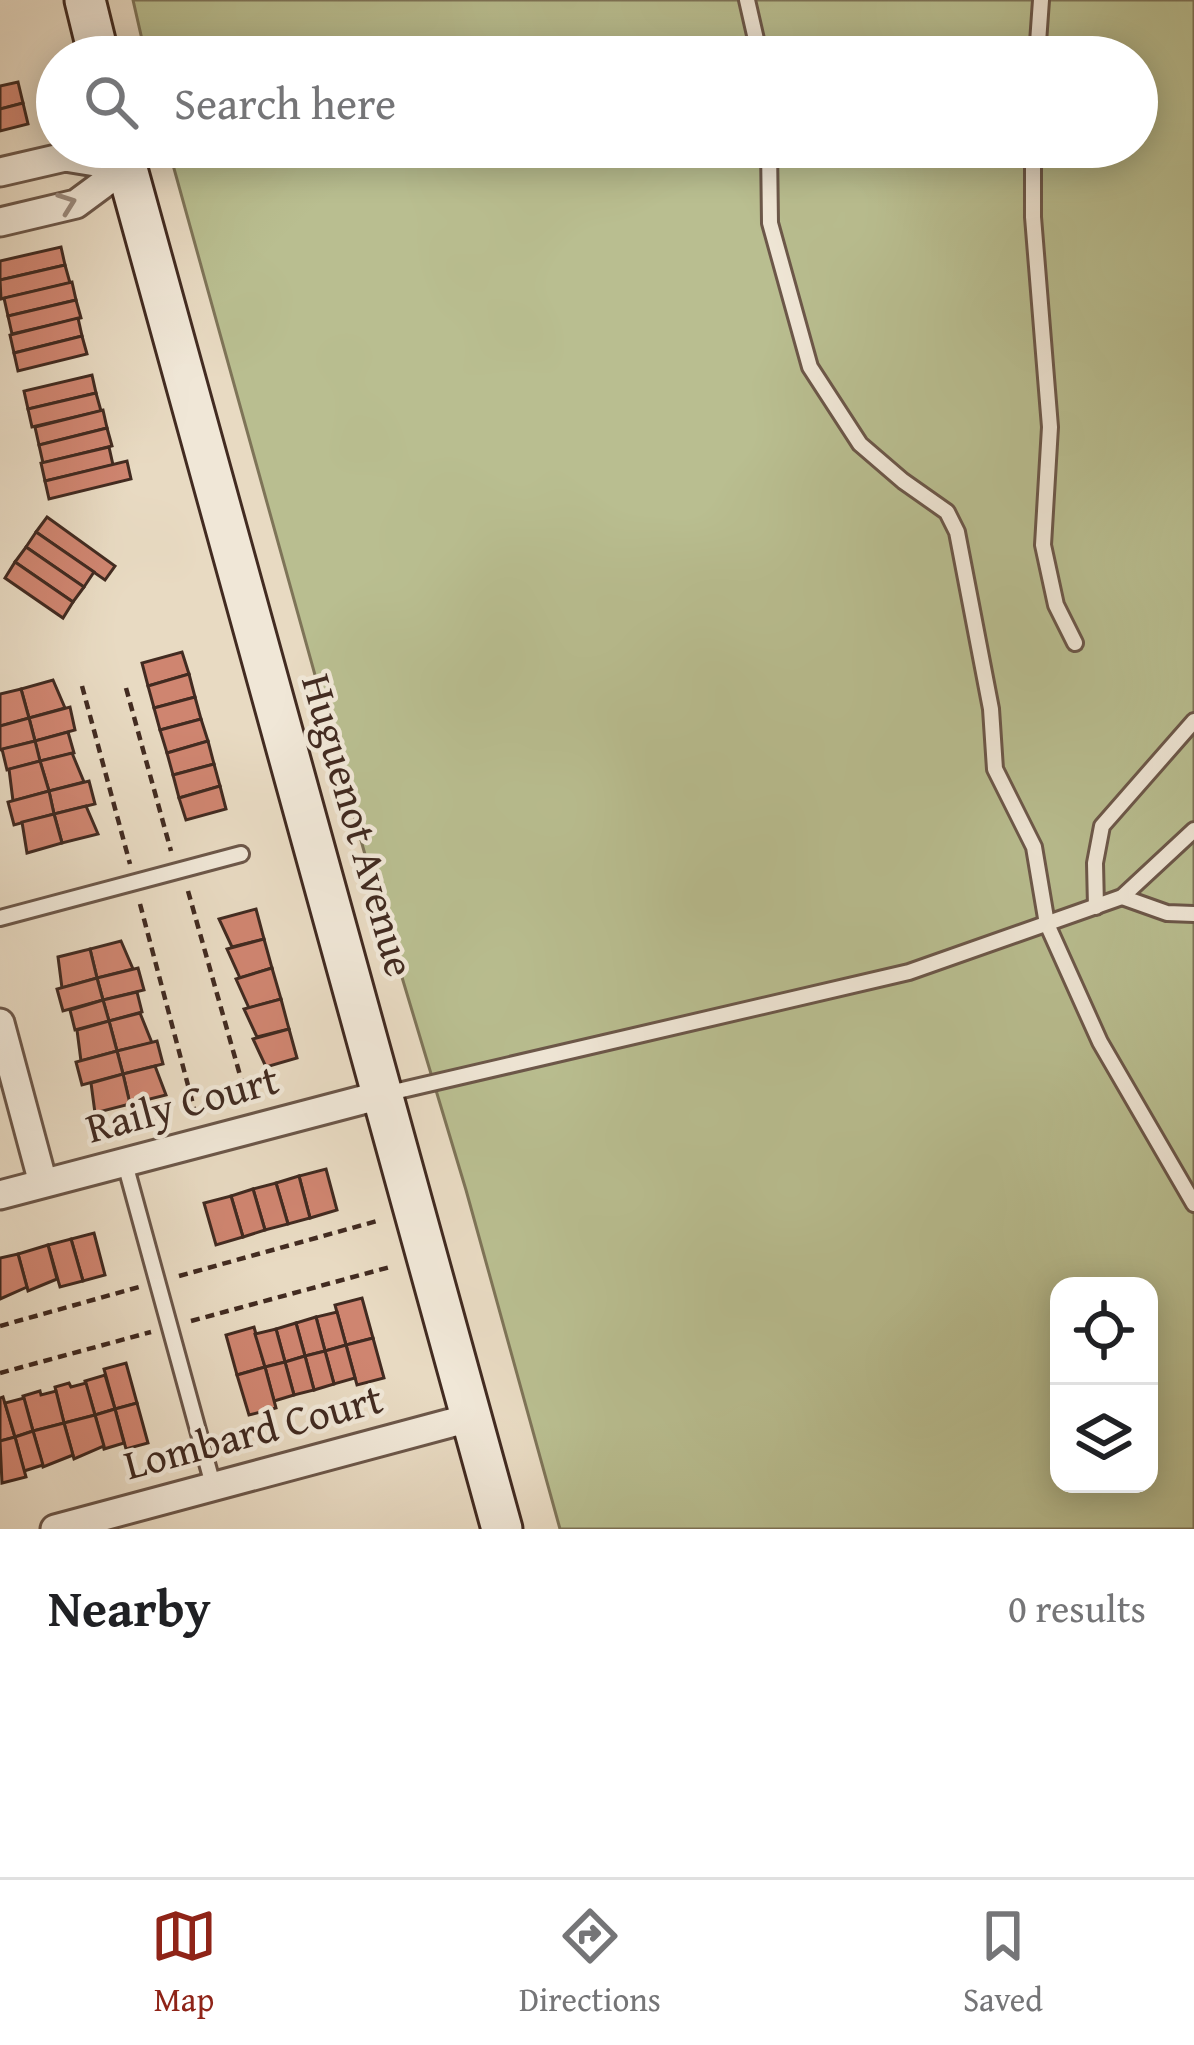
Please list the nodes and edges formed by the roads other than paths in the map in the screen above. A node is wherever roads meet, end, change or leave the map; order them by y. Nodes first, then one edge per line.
1 (86, 0) edge
2 (747, 0) edge
3 (1041, 0) edge
4 (94, 36) edge
5 (755, 36) edge
6 (1038, 36) edge
7 (36, 164) edge
8 (112, 168) edge
9 (126, 168) edge
10 (770, 168) edge
11 (1033, 168) edge
12 (0, 172) edge
13 (0, 222) edge
14 (1075, 643) dead end
15 (1194, 721) edge
16 (1194, 830) edge
17 (241, 854) dead end
18 (1122, 897) junction
19 (1096, 907) junction
20 (1194, 914) edge
21 (0, 918) edge
22 (1047, 924) junction
23 (0, 1023) edge
24 (385, 1094) junction
25 (124, 1160) junction
26 (43, 1183) junction
27 (0, 1195) edge
28 (1194, 1204) edge
29 (473, 1417) junction
30 (213, 1485) junction
31 (153, 1500) junction
32 (55, 1529) edge
33 (161, 1529) edge
34 (502, 1529) edge

1 - 4 street
2 - 5 lane
3 - 6 lane
7 - 12 street
13 -> 8 street
9 - 24 street, Huguenot Avenue
10 - 22 lane
11 - 14 lane
15 - 19 lane
16 - 18 lane
17 - 21 lane
18 - 19 lane
18 - 20 lane
19 - 22 lane
22 - 24 lane
22 - 28 lane
23 - 26 street
24 - 25 street, Raily Court
24 - 29 street, Huguenot Avenue
25 - 26 street, Raily Court
25 - 30 lane
26 - 27 street, Raily Court
29 - 30 street, Lombard Court
29 - 34 street, Huguenot Avenue
30 - 31 street, Lombard Court
31 - 32 street, Lombard Court
31 - 33 street

